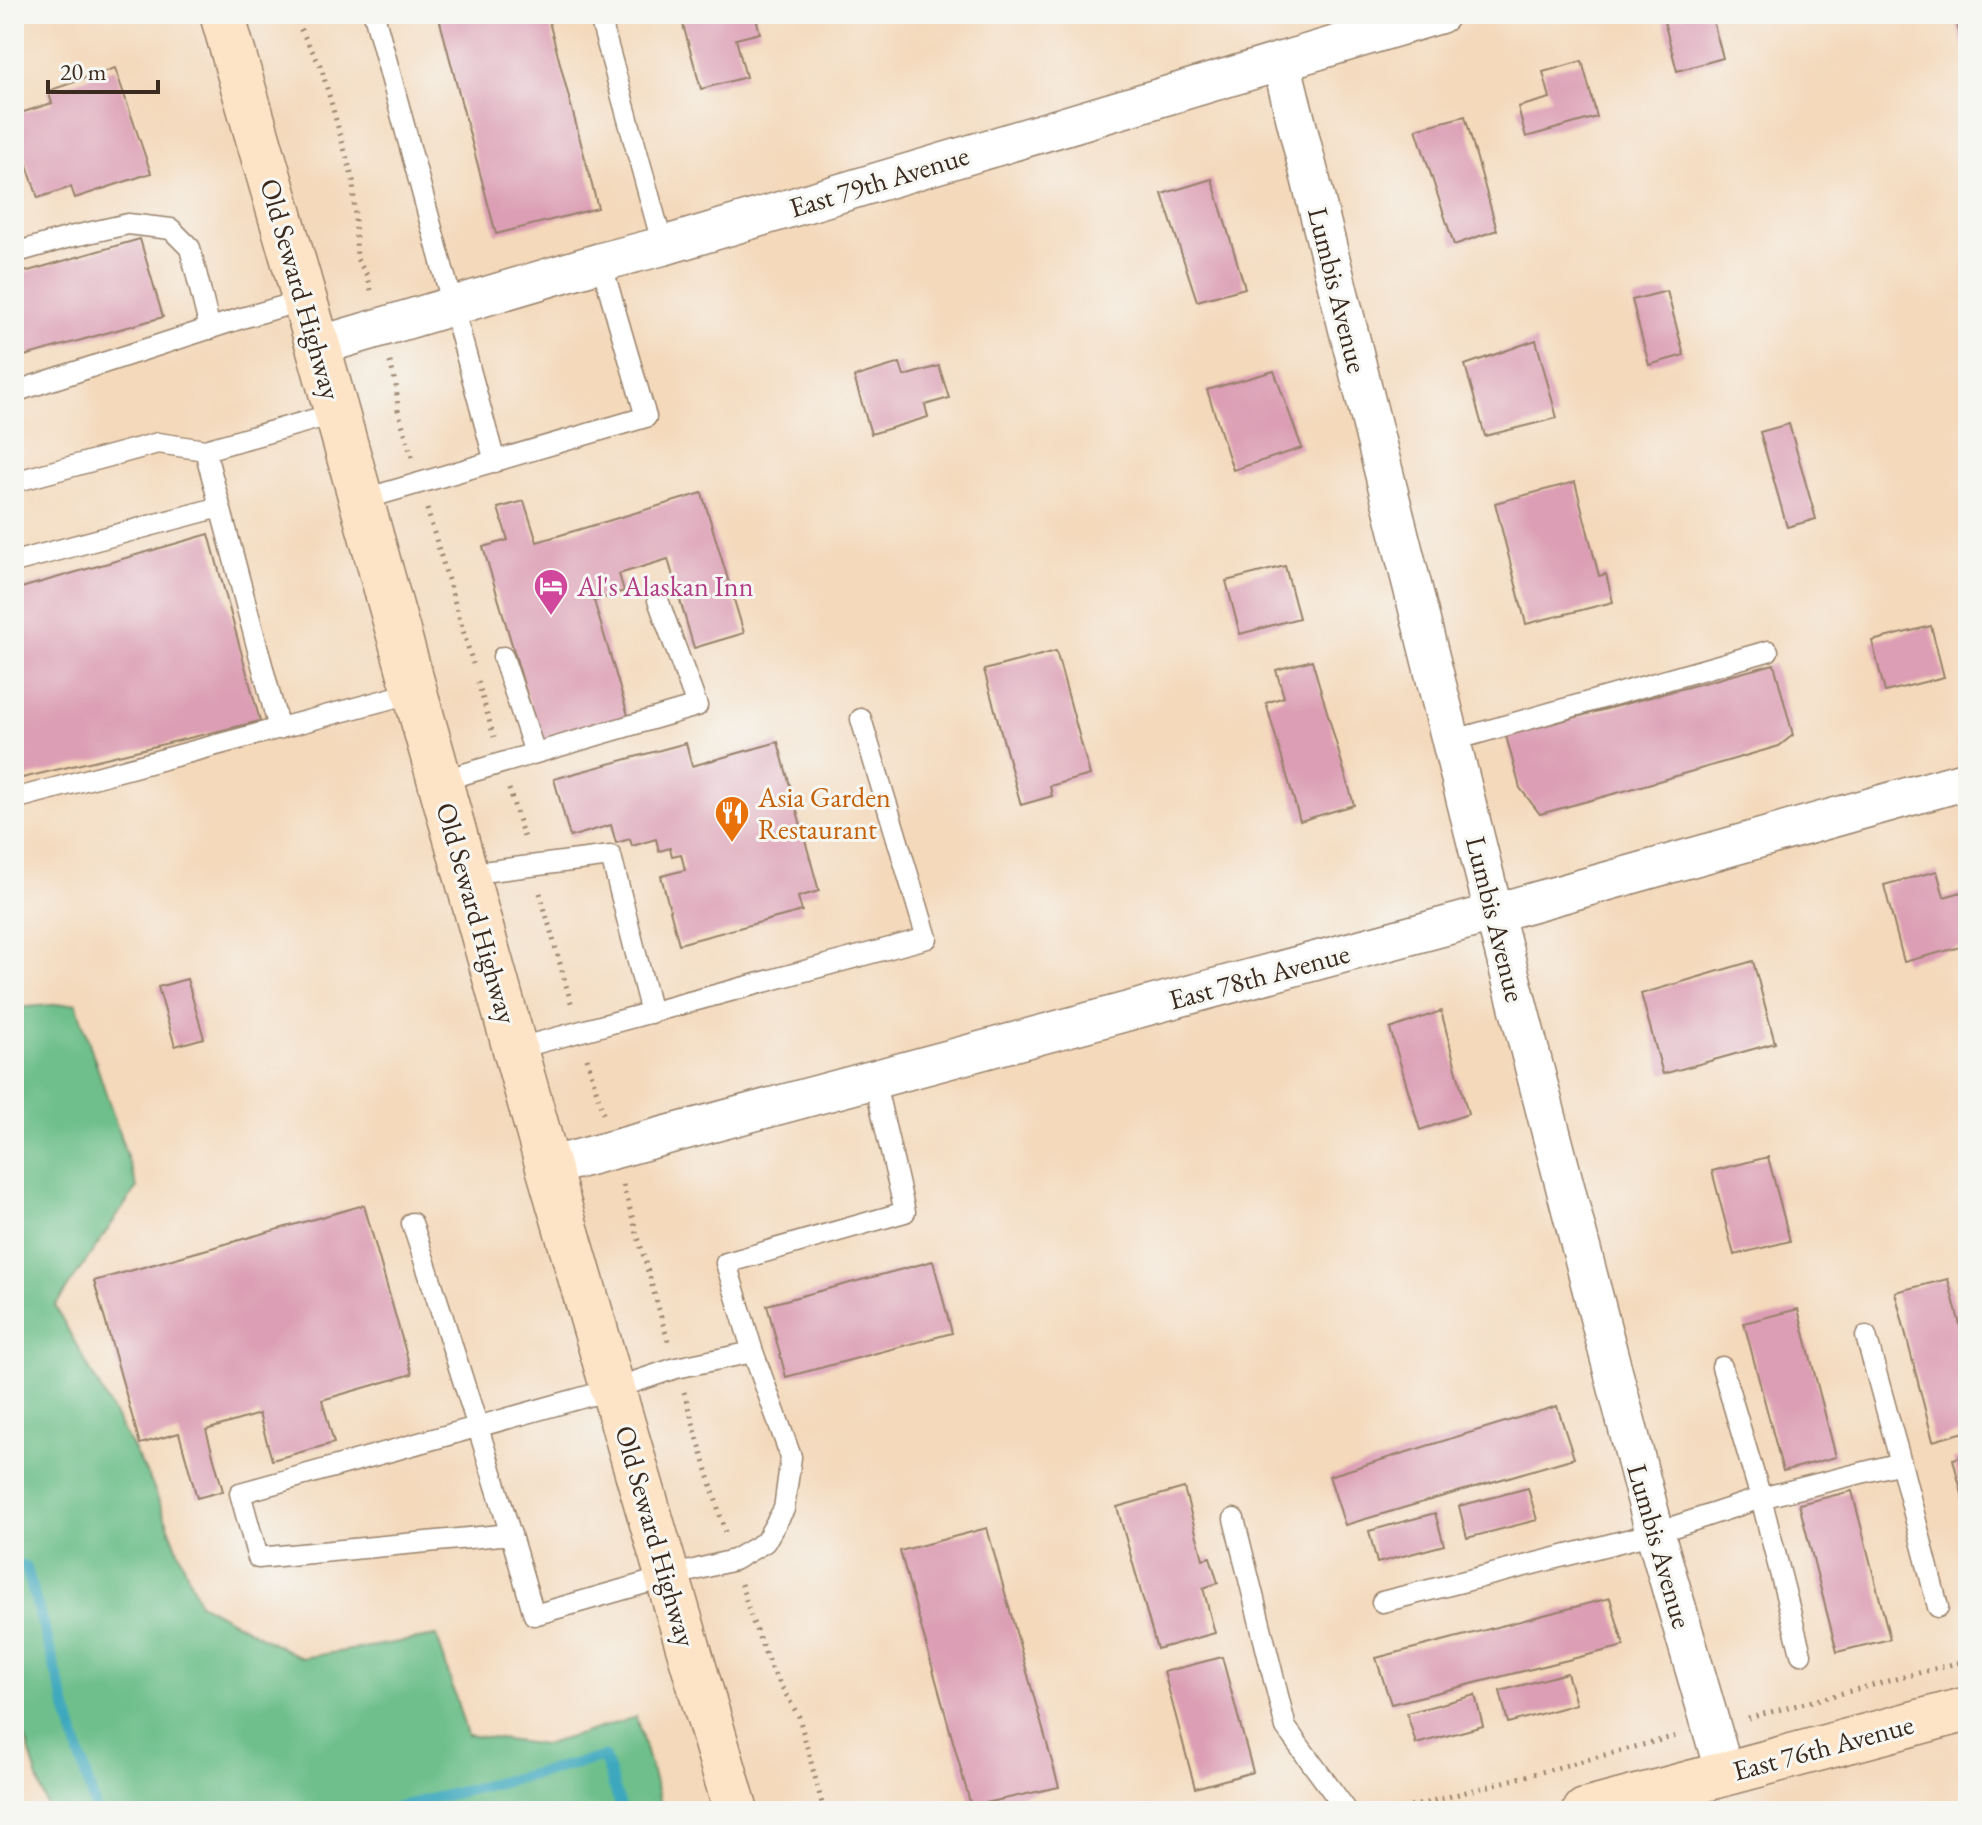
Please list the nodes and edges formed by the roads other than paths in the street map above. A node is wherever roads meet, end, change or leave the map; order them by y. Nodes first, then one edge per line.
1 (222, 14) edge
2 (374, 14) edge
3 (599, 14) edge
4 (1440, 14) edge
5 (1281, 61) junction
6 (663, 246) junction
7 (14, 253) edge
8 (601, 262) junction
9 (305, 300) junction
10 (453, 306) junction
11 (210, 329) junction
12 (318, 346) junction
13 (14, 392) edge
14 (337, 413) junction
15 (205, 450) junction
16 (495, 462) junction
17 (14, 482) edge
18 (361, 500) junction
19 (220, 507) junction
20 (14, 562) edge
21 (658, 600) dead end
22 (1768, 651) dead end
23 (503, 657) dead end
24 (415, 692) junction
25 (861, 719) dead end
26 (279, 729) junction
27 (1451, 741) junction
28 (535, 753) junction
29 (1968, 780) edge
30 (440, 781) junction
31 (14, 799) edge
32 (466, 874) junction
33 (1494, 913) junction
34 (651, 1013) junction
35 (515, 1049) junction
36 (874, 1079) junction
37 (548, 1167) junction
38 (412, 1223) dead end
39 (1866, 1336) dead end
40 (753, 1352) junction
41 (1722, 1367) dead end
42 (613, 1389) junction
43 (479, 1427) junction
44 (1901, 1463) junction
45 (1761, 1498) junction
46 (1234, 1519) dead end
47 (1655, 1533) junction
48 (511, 1534) junction
49 (667, 1577) junction
50 (1382, 1602) dead end
51 (1938, 1607) dead end
52 (1801, 1654) dead end
53 (1968, 1709) edge
54 (1725, 1774) junction
55 (736, 1811) edge
56 (1347, 1811) edge
57 (1585, 1811) edge

1 - 9 main road, Old Seward Highway
2 - 10 lane
3 - 6 lane
4 - 5 street, East 79th Avenue
5 - 6 street, East 79th Avenue
5 - 27 street, Lumbis Avenue
6 - 8 street, East 79th Avenue
7 - 11 lane
8 - 10 street, East 79th Avenue
8 - 16 lane
9 - 11 lane
9 - 12 main road, Old Seward Highway
10 - 12 street, East 79th Avenue
10 - 16 lane
11 - 13 lane
12 - 14 main road, Old Seward Highway
14 - 15 lane
14 - 18 main road, Old Seward Highway
15 - 17 lane
15 - 19 lane
16 - 18 lane
18 - 24 main road, Old Seward Highway
19 - 20 lane
19 - 26 lane
21 - 28 lane
22 - 27 lane
23 - 28 lane
24 - 26 lane
24 - 30 main road, Old Seward Highway
25 - 34 lane
26 - 31 lane
27 - 33 street, Lumbis Avenue
28 - 30 lane
29 - 33 street, East 78th Avenue
30 - 32 main road, Old Seward Highway
32 - 34 lane
32 - 35 main road, Old Seward Highway
33 - 36 street, East 78th Avenue
33 - 47 street, Lumbis Avenue
34 - 35 lane
35 - 37 main road, Old Seward Highway
36 - 37 street, East 78th Avenue
36 - 40 lane
37 - 42 main road, Old Seward Highway
38 - 43 lane
39 - 44 lane
40 - 42 lane
40 - 49 lane
41 - 45 lane
42 - 43 lane
42 - 49 main road, Old Seward Highway
43 - 48 lane
43 - 48 lane
44 - 45 lane
44 - 51 lane
45 - 47 lane
45 - 52 lane
46 - 56 lane
47 - 50 lane
47 - 54 street, Lumbis Avenue
48 - 49 lane
49 - 55 main road, Old Seward Highway
53 - 54 main road, East 76th Avenue
54 - 57 main road, East 76th Avenue

